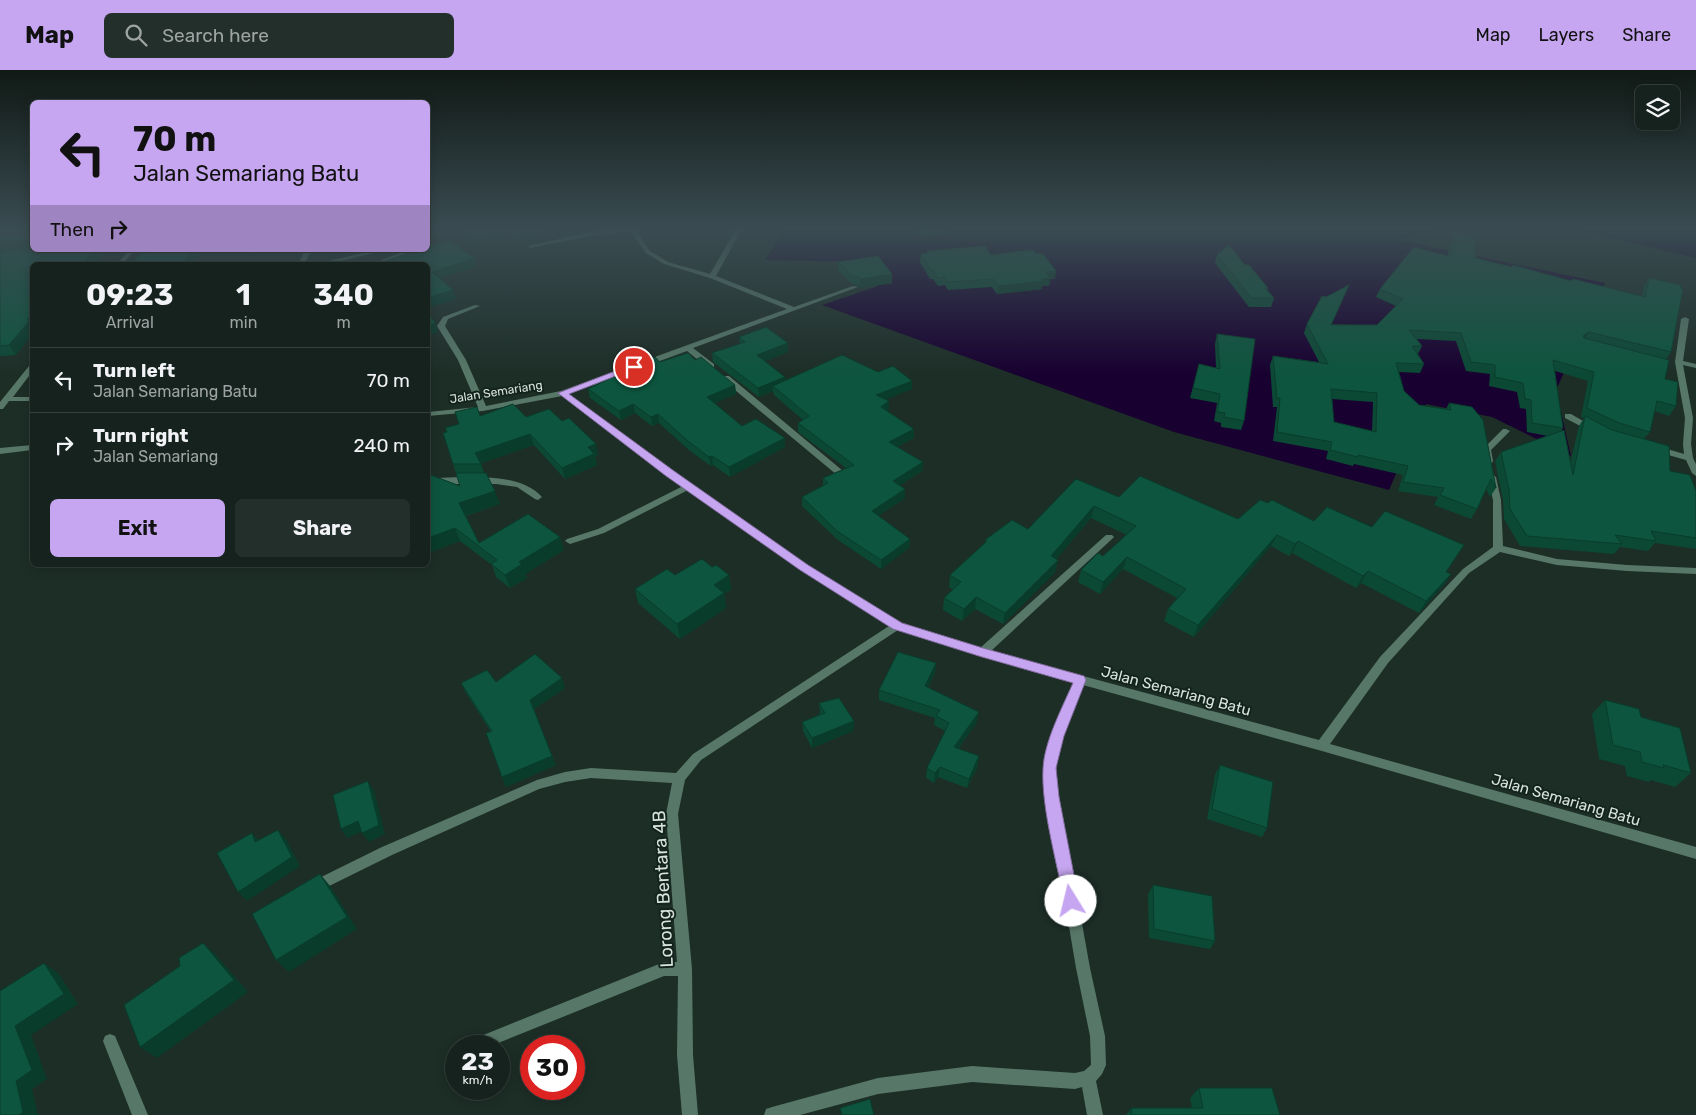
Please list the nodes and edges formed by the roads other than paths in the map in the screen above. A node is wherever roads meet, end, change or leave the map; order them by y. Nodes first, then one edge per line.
1 (714, 278) edge
2 (855, 287) edge
3 (477, 306) dead end
4 (793, 309) junction
5 (1685, 319) dead end
6 (688, 348) junction
7 (1680, 365) junction
8 (1696, 366) edge
9 (1671, 367) edge
10 (30, 370) edge
11 (563, 393) junction
12 (6, 399) junction
13 (30, 399) edge
14 (0, 407) edge
15 (483, 408) junction
16 (430, 414) edge
17 (1568, 416) dead end
18 (1506, 431) dead end
19 (1600, 432) edge
20 (1644, 446) edge
21 (30, 448) edge
22 (0, 451) edge
23 (1690, 458) junction
24 (1696, 473) edge
25 (840, 474) edge
26 (430, 480) edge
27 (688, 486) junction
28 (538, 497) dead end
29 (1109, 536) dead end
30 (570, 541) dead end
31 (1498, 548) junction
32 (1696, 570) edge
33 (897, 626) junction
34 (982, 653) junction
35 (1080, 680) junction
36 (1322, 746) junction
37 (679, 778) junction
38 (1696, 853) edge
39 (300, 894) edge
40 (685, 969) junction
41 (501, 1035) edge
42 (110, 1041) dead end
43 (1088, 1078) junction
44 (140, 1115) edge
45 (690, 1115) edge
46 (772, 1115) edge
47 (1095, 1115) edge

1 - 4 street
2 - 4 street, Jalan Semariang
3 - 15 street
4 - 6 street, Jalan Semariang
5 - 7 street
6 - 11 street, Jalan Semariang
6 - 25 street
7 - 8 street
7 - 9 street
7 - 23 street
10 - 12 street
11 - 15 street, Jalan Semariang
11 - 27 street, Jalan Semariang Batu
12 - 13 street
12 - 14 street
15 - 16 street, Jalan Semariang
17 - 19 street
18 - 31 street
20 - 23 street
21 - 22 street
23 - 24 street
26 - 28 street
27 - 30 street
27 - 33 street, Jalan Semariang Batu
29 - 34 street
31 - 32 street
31 - 36 street
33 - 34 street, Jalan Semariang Batu
33 - 37 street, Lorong Bentara 4B
34 - 35 street, Jalan Semariang Batu
35 - 36 street, Jalan Semariang Batu
35 - 43 street
36 - 38 street, Jalan Semariang Batu
37 - 39 street
37 - 40 street, Lorong Bentara 4B
40 - 41 street
40 - 45 street, Lorong Bentara 4B
42 - 44 street
43 - 46 street
43 - 47 street

